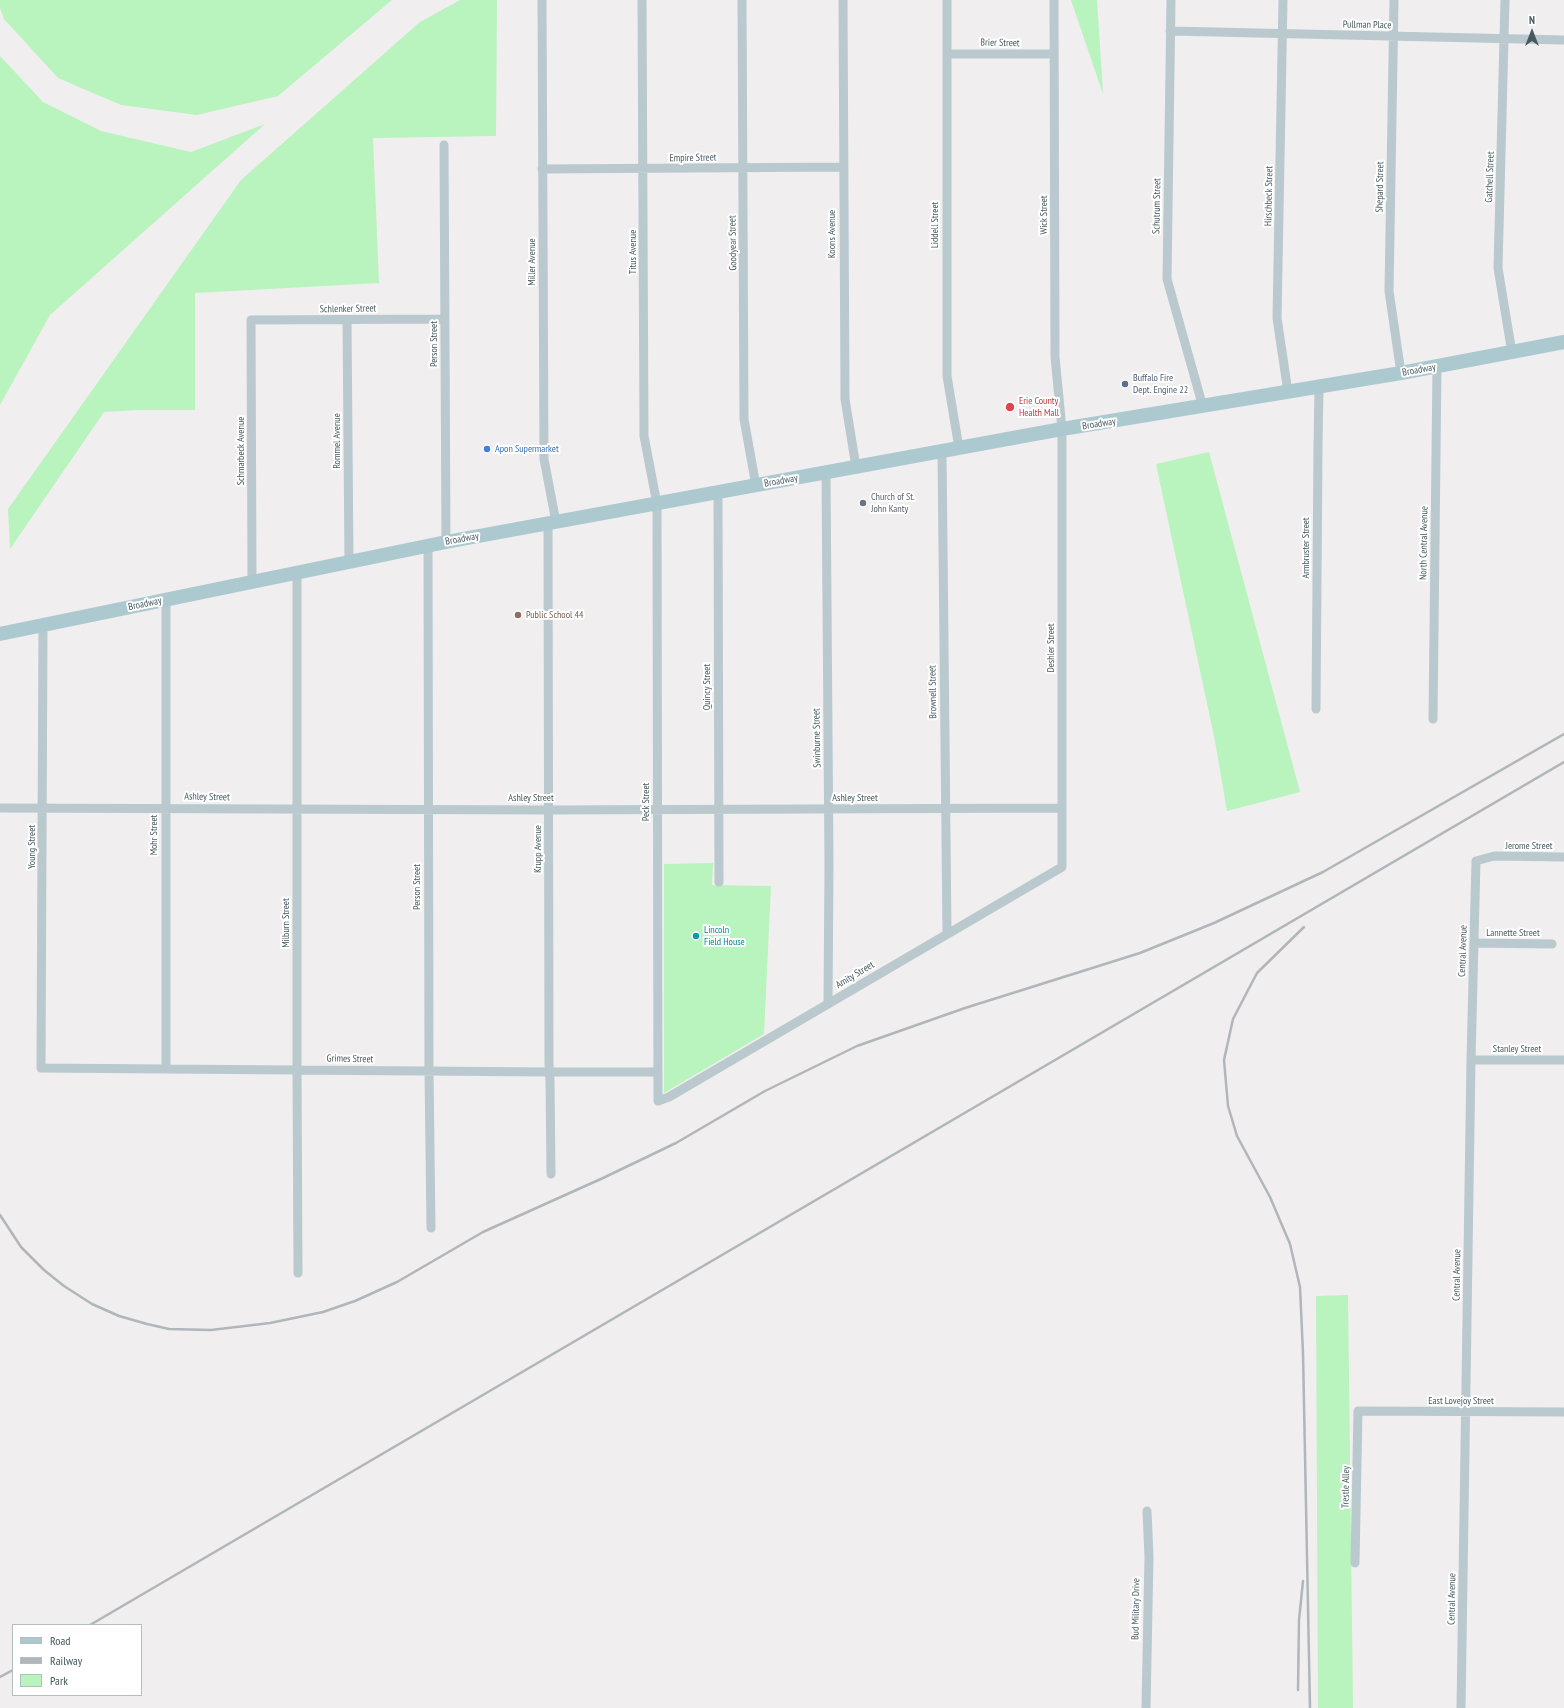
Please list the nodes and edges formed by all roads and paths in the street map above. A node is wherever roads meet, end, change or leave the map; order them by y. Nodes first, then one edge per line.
1 (542, 0) edge
2 (642, 0) edge
3 (742, 0) edge
4 (843, 0) edge
5 (946, 0) edge
6 (1054, 0) edge
7 (1171, 0) edge
8 (1283, 0) edge
9 (1394, 0) edge
10 (1505, 0) edge
11 (1170, 31) junction
12 (1282, 34) junction
13 (1393, 36) junction
14 (1505, 39) junction
15 (1564, 40) edge
16 (947, 54) junction
17 (1054, 54) junction
18 (444, 145) dead end
19 (843, 167) junction
20 (743, 168) junction
21 (542, 169) junction
22 (643, 169) junction
23 (444, 319) junction
24 (251, 320) joint
25 (347, 320) junction
26 (1564, 342) edge
27 (1512, 353) junction
28 (1437, 366) junction
29 (1401, 373) junction
30 (1319, 387) junction
31 (1288, 392) junction
32 (1203, 407) junction
33 (1062, 430) junction
34 (959, 448) junction
35 (942, 451) junction
36 (856, 467) junction
37 (826, 473) junction
38 (756, 486) junction
39 (718, 492) junction
40 (657, 504) junction
41 (552, 523) junction
42 (446, 542) junction
43 (428, 546) junction
44 (349, 562) junction
45 (297, 573) junction
46 (252, 582) junction
47 (166, 600) junction
48 (44, 625) junction
49 (0, 634) edge
50 (1316, 709) dead end
51 (1433, 719) dead end
52 (0, 808) edge
53 (43, 808) junction
54 (165, 808) junction
55 (1062, 808) junction
56 (297, 809) junction
57 (428, 809) junction
58 (657, 809) junction
59 (718, 809) junction
60 (945, 809) junction
61 (549, 810) junction
62 (828, 810) junction
63 (1494, 856) joint
64 (1564, 857) edge
65 (1062, 867) joint
66 (718, 882) dead end
67 (947, 933) junction
68 (1475, 943) junction
69 (1552, 944) dead end
70 (828, 1004) junction
71 (1470, 1060) junction
72 (1564, 1060) edge
73 (41, 1068) joint
74 (166, 1069) junction
75 (297, 1070) junction
76 (429, 1071) junction
77 (549, 1072) junction
78 (658, 1072) junction
79 (658, 1101) joint
80 (551, 1174) dead end
81 (431, 1228) dead end
82 (298, 1273) dead end
83 (1358, 1411) joint
84 (1466, 1412) junction
85 (1564, 1412) edge
86 (1147, 1511) dead end
87 (1355, 1563) dead end
88 (1146, 1708) edge
89 (1461, 1708) edge

1 - 21 street, Miller Avenue
2 - 22 street, Titus Avenue
3 - 20 street, Goodyear Street
4 - 19 street, Koons Avenue
5 - 16 street, Liddell Street
6 - 17 street, Wick Street
7 - 11 street, Schutrum Street
8 - 12 street, Hirschbeck Street
9 - 13 street, Shepard Street
10 - 14 street, Gatchell Street
11 - 12 street, Pullman Place
11 - 32 street, Schutrum Street
12 - 13 street, Pullman Place
12 - 31 street, Hirschbeck Street
13 - 14 street, Pullman Place
13 - 29 street, Shepard Street
14 - 15 street, Pullman Place
14 - 27 street, Gatchell Street
16 - 17 street, Brier Street
16 - 34 street, Liddell Street
17 - 33 street, Wick Street
18 - 23 street, Person Street
19 - 20 street, Empire Street
19 - 36 street, Koons Avenue
20 - 22 street, Empire Street
20 - 38 street, Goodyear Street
21 - 22 street, Empire Street
21 - 41 street, Miller Avenue
22 - 40 street, Titus Avenue
23 - 25 street, Schlenker Street
23 - 42 street, Person Street
24 - 25 street, Schlenker Street
24 - 46 street, Schmarbeck Avenue
25 - 44 street, Rommel Avenue
26 - 27 main road, Broadway
27 - 28 main road, Broadway
28 - 29 main road, Broadway
28 - 51 street, North Central Avenue
29 - 30 main road, Broadway
30 - 31 main road, Broadway
30 - 50 street, Armbruster Street
31 - 32 main road, Broadway
32 - 33 main road, Broadway
33 - 34 main road, Broadway
33 - 55 street, Deshler Street
34 - 35 main road, Broadway
35 - 36 main road, Broadway
35 - 60 street, Brownell Street
36 - 37 main road, Broadway
37 - 38 main road, Broadway
37 - 62 street, Swinburne Street
38 - 39 main road, Broadway
39 - 40 main road, Broadway
39 - 59 street, Quincy Street
40 - 41 main road, Broadway
40 - 58 street, Peck Street
41 - 42 main road, Broadway
41 - 61 street, Krupp Avenue
42 - 43 main road, Broadway
43 - 44 main road, Broadway
43 - 57 street, Person Street
44 - 45 main road, Broadway
45 - 46 main road, Broadway
45 - 56 street, Milburn Street
46 - 47 main road, Broadway
47 - 48 main road, Broadway
47 - 54 street, Mohr Street
48 - 49 main road, Broadway
48 - 53 street, Young Street
52 - 53 street, Ashley Street
53 - 54 street, Ashley Street
53 - 73 street, Young Street
54 - 56 street, Ashley Street
54 - 74 street, Mohr Street
55 - 60 street, Ashley Street
55 - 65 street, Deshler Street
56 - 57 street, Ashley Street
56 - 75 street, Milburn Street
57 - 61 street, Ashley Street
57 - 76 street, Person Street
58 - 59 street, Ashley Street
58 - 61 street, Ashley Street
58 - 78 street, Peck Street
59 - 62 street, Ashley Street
59 - 66 street, Quincy Street
60 - 62 street, Ashley Street
60 - 67 street, Brownell Street
61 - 77 street, Krupp Avenue
62 - 70 street, Swinburne Street
63 - 64 street, Jerome Street
63 - 68 street, Central Avenue
65 - 67 street, Amity Street
67 - 70 street, Amity Street
68 - 69 street, Lannette Street
68 - 71 street, Central Avenue
70 - 79 street, Amity Street
71 - 72 street, Stanley Street
71 - 84 street, Central Avenue
73 - 74 street, Grimes Street
74 - 75 street, Grimes Street
75 - 76 street, Grimes Street
75 - 82 street, Milburn Street
76 - 77 street, Grimes Street
76 - 81 street, Person Street
77 - 78 street, Grimes Street
77 - 80 street, Krupp Avenue
78 - 79 street, Peck Street
83 - 84 street, East Lovejoy Street
83 - 87 street, Trestle Alley
84 - 85 street, East Lovejoy Street
84 - 89 street, Central Avenue
86 - 88 street, Bud Military Drive

